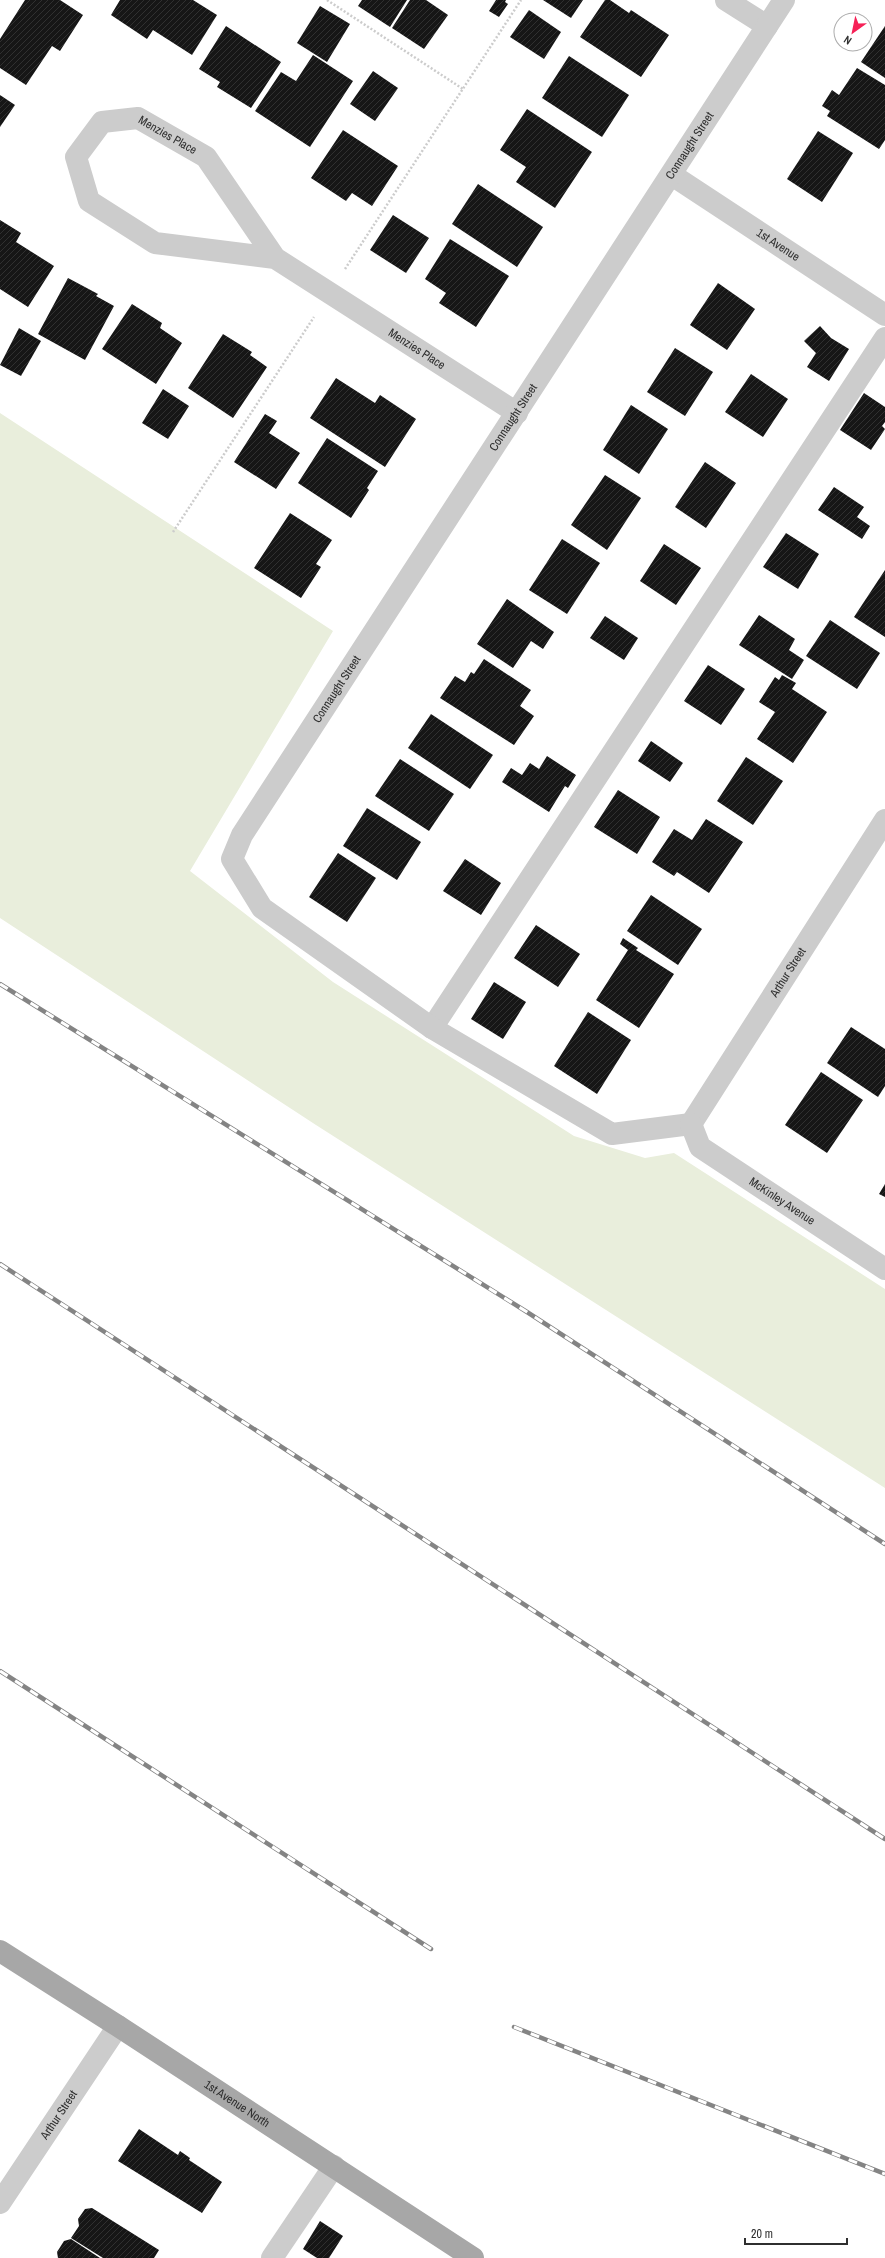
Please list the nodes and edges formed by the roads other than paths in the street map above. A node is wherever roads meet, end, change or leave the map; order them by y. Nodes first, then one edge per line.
1 (726, 0) edge
2 (784, 0) edge
3 (767, 26) junction
4 (672, 175) junction
5 (275, 258) junction
6 (885, 315) edge
7 (885, 338) edge
8 (517, 413) junction
9 (885, 820) edge
10 (432, 1028) junction
11 (691, 1124) junction
12 (885, 1269) edge
13 (0, 1951) edge
14 (118, 2026) junction
15 (334, 2166) junction
16 (0, 2203) edge
17 (272, 2258) edge
18 (473, 2258) edge

1 - 3 street
2 - 3 street, Connaught Street
3 - 4 street, Connaught Street
4 - 6 street, 1st Avenue
4 - 8 street, Connaught Street
5 - 5 street, Menzies Place
5 - 8 street, Menzies Place
7 - 10 street
8 - 10 street, Connaught Street
9 - 11 street, Arthur Street
10 - 11 street
11 - 12 street, McKinley Avenue
13 - 14 main road, 1st Avenue North
14 - 15 main road, 1st Avenue North
14 - 16 street, Arthur Street
15 - 17 street
15 - 18 main road, 1st Avenue North

